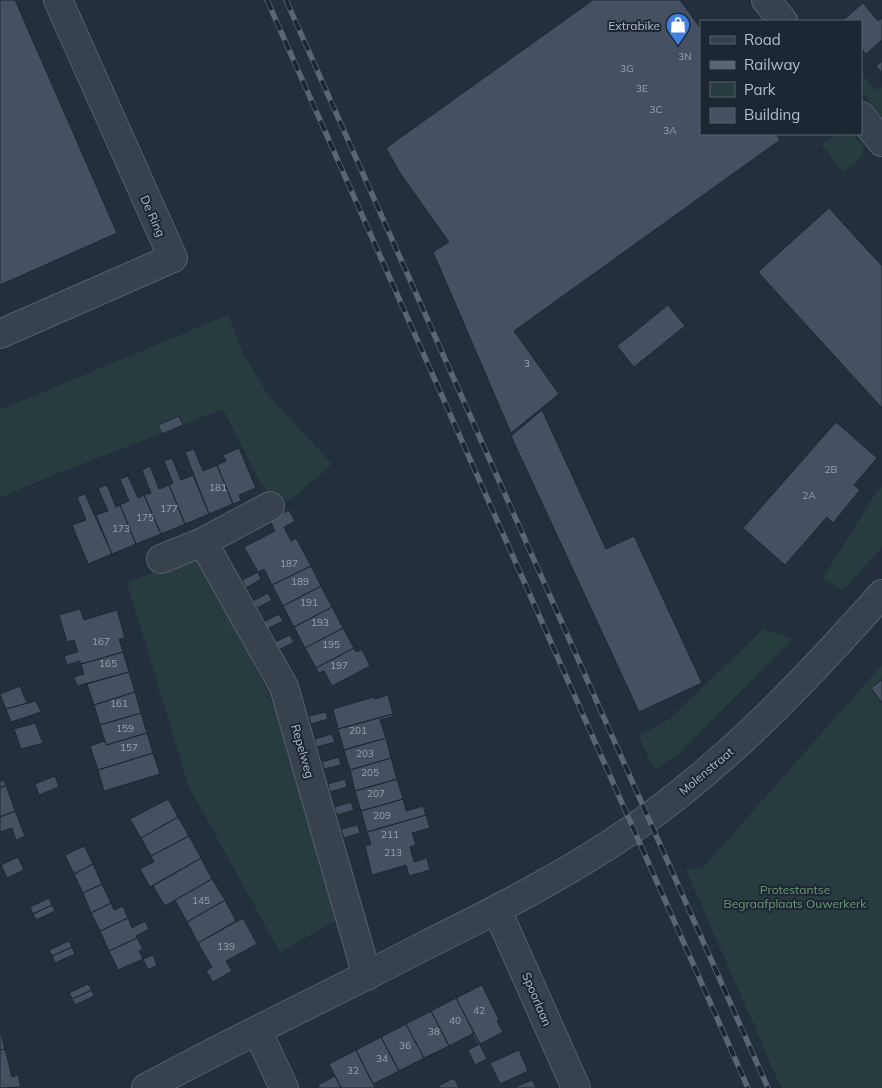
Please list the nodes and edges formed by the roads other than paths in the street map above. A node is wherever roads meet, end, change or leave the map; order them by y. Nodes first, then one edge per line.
1 (58, 0) edge
2 (766, 0) edge
3 (782, 20) edge
4 (862, 117) edge
5 (882, 142) edge
6 (0, 334) edge
7 (270, 506) dead end
8 (203, 542) junction
9 (160, 559) dead end
10 (882, 594) edge
11 (497, 910) junction
12 (367, 976) junction
13 (257, 1030) junction
14 (146, 1088) edge
15 (284, 1088) edge
16 (576, 1088) edge

1 - 6 street, De Ring
2 - 3 street
4 - 5 street
7 - 8 street
8 - 9 street
8 - 12 street, Repelweg
10 - 11 street, Molenstraat
11 - 12 street
11 - 16 street, Spoorlaan
12 - 13 street
13 - 14 street
13 - 15 street

